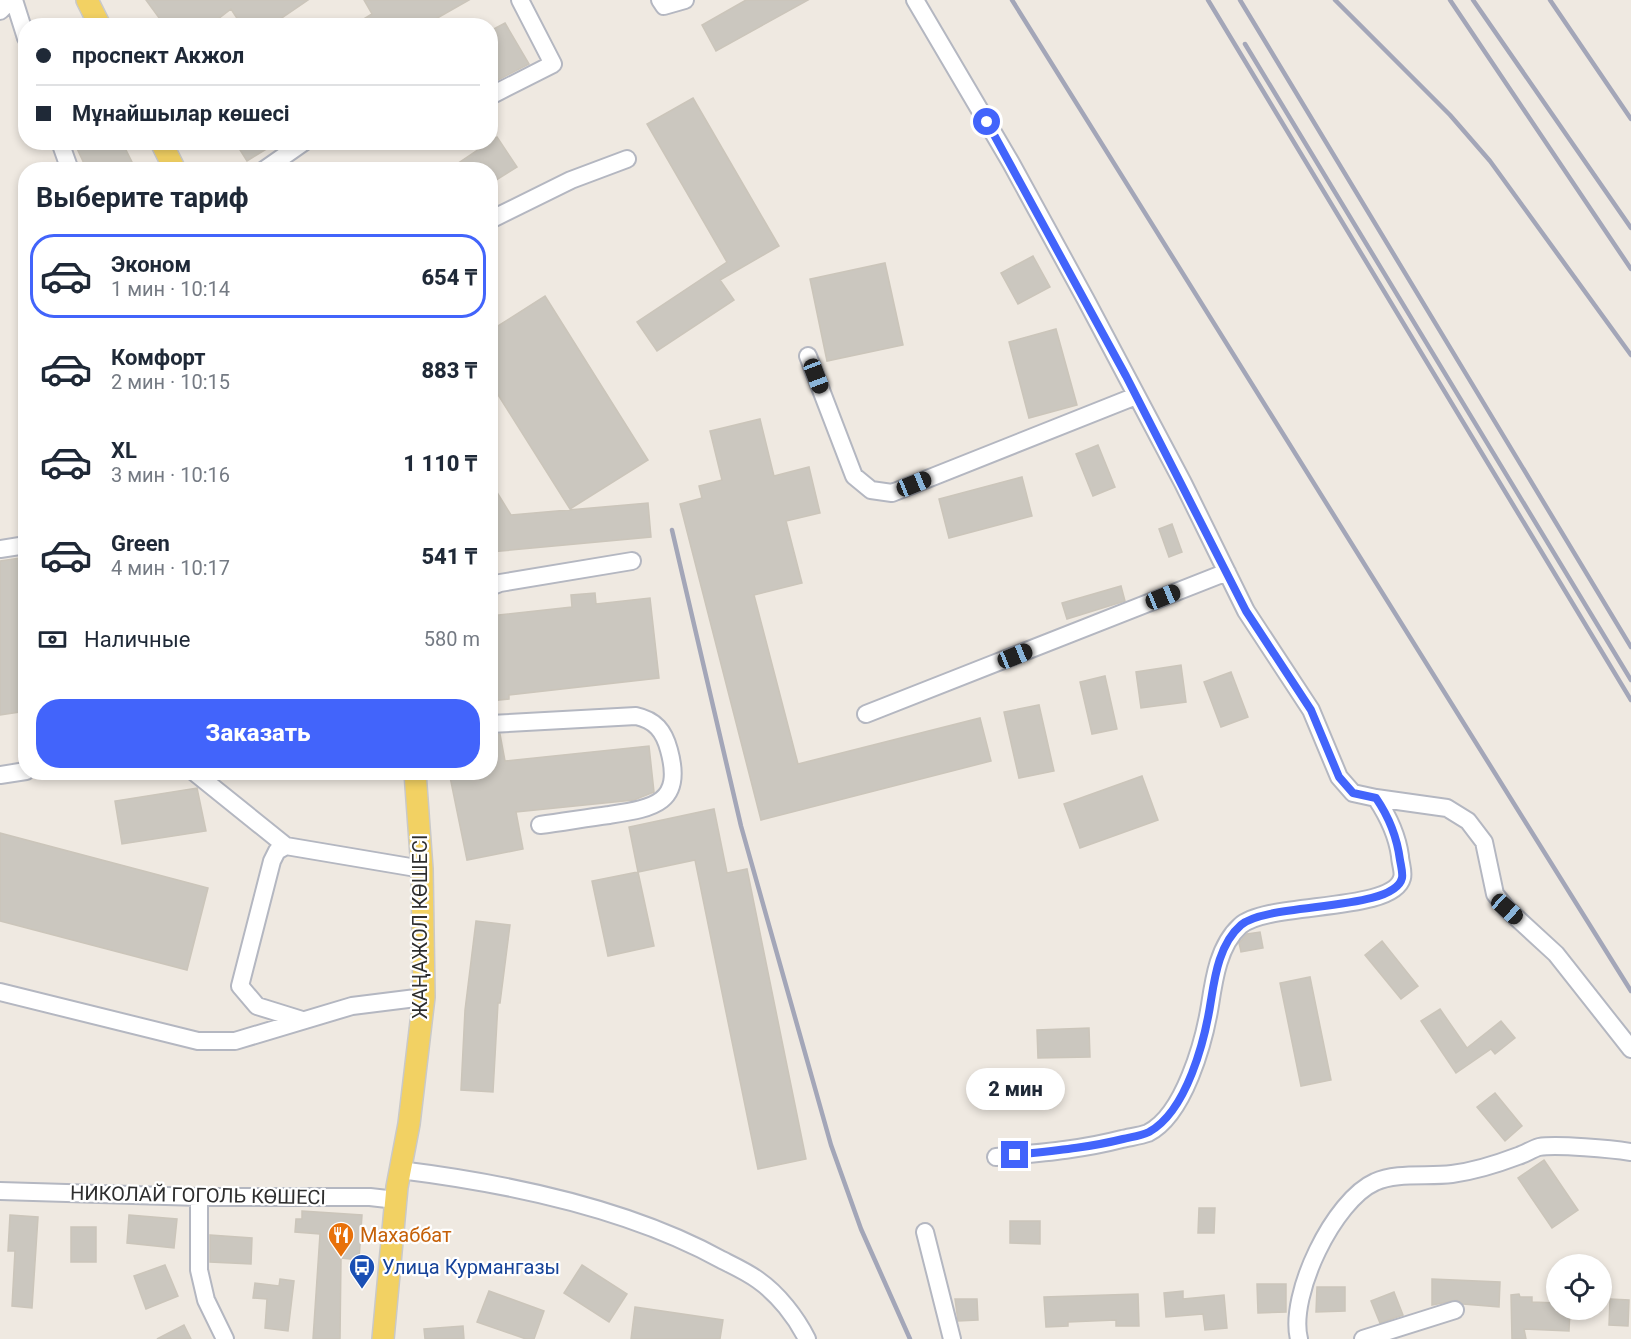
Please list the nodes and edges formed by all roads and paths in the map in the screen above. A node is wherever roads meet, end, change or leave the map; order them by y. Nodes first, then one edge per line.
1 (12, 0) edge
2 (87, 0) edge
3 (520, 0) edge
4 (660, 0) edge
5 (685, 0) edge
6 (915, 0) edge
7 (0, 11) edge
8 (19, 18) edge
9 (96, 18) edge
10 (498, 92) edge
11 (293, 150) edge
12 (627, 159) dead end
13 (275, 162) edge
14 (498, 216) edge
15 (808, 356) dead end
16 (1136, 396) junction
17 (18, 546) edge
18 (0, 549) edge
19 (632, 561) dead end
20 (1227, 572) junction
21 (498, 584) edge
22 (867, 714) dead end
23 (498, 724) edge
24 (18, 772) edge
25 (0, 775) edge
26 (204, 780) edge
27 (416, 780) edge
28 (1376, 798) junction
29 (540, 825) dead end
30 (286, 846) junction
31 (422, 869) junction
32 (0, 992) edge
33 (424, 997) junction
34 (302, 1020) junction
35 (1631, 1049) edge
36 (1631, 1152) edge
37 (996, 1157) dead end
38 (398, 1186) junction
39 (0, 1191) edge
40 (199, 1197) junction
41 (925, 1232) dead end
42 (1455, 1310) dead end
43 (225, 1339) edge
44 (383, 1339) edge
45 (807, 1339) edge
46 (952, 1339) edge
47 (1299, 1339) edge
48 (1363, 1339) edge

1 - 7 street
1 - 8 street
2 - 9 main road
3 - 10 street
4 - 5 street
6 - 16 street
11 - 13 street
12 - 14 street
15 - 16 street
16 - 20 street
17 - 18 street
19 - 21 street
20 - 22 street
20 - 28 street
23 - 29 street
24 - 25 street
26 - 30 street
27 - 31 main road, ЖАҢАЖОЛ КӨШЕСІ
28 - 35 street
28 - 37 street
30 - 31 street
30 - 34 street
31 - 33 main road, ЖАҢАЖОЛ КӨШЕСІ
32 - 34 street
33 - 34 street
33 - 38 main road, ЖАҢАЖОЛ КӨШЕСІ
36 - 47 street
38 - 40 street, НИКОЛАЙ ГОГОЛЬ КӨШЕСІ
38 - 44 main road
38 - 45 street, НИКОЛАЙ ГОГОЛЬ КӨШЕСІ
39 - 40 street, НИКОЛАЙ ГОГОЛЬ КӨШЕСІ
40 - 43 street
41 - 46 street
42 - 48 street

